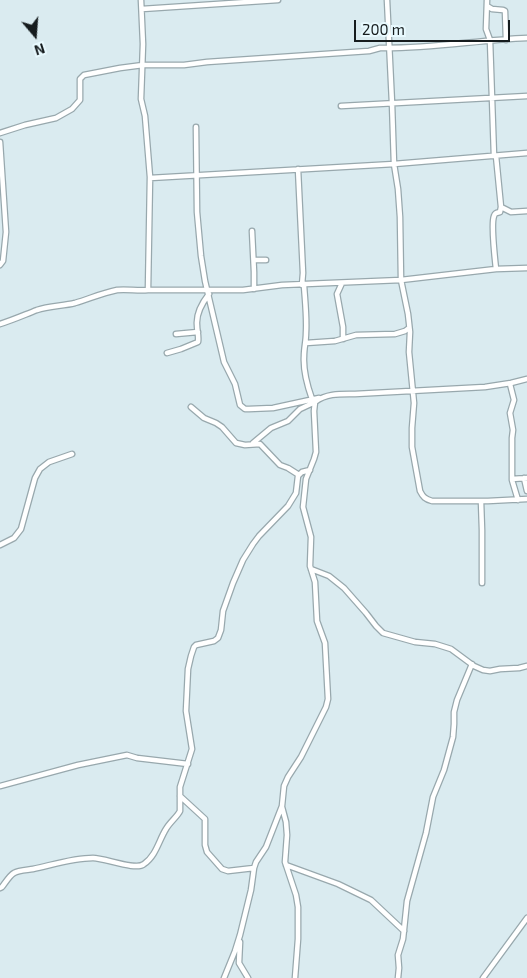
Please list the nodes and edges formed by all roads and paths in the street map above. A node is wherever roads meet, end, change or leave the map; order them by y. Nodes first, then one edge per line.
1 (141, 0) edge
2 (278, 0) edge
3 (387, 0) edge
4 (487, 0) edge
5 (487, 6) junction
6 (142, 9) junction
7 (527, 38) edge
8 (490, 40) junction
9 (506, 40) junction
10 (389, 48) junction
11 (143, 66) junction
12 (527, 96) edge
13 (492, 98) junction
14 (392, 103) junction
15 (340, 106) dead end
16 (196, 127) dead end
17 (0, 133) edge
18 (0, 142) edge
19 (527, 153) edge
20 (495, 156) junction
21 (394, 164) junction
22 (298, 169) junction
23 (197, 176) junction
24 (150, 178) junction
25 (501, 207) junction
26 (527, 211) edge
27 (252, 231) dead end
28 (6, 232) junction
29 (0, 234) edge
30 (254, 260) junction
31 (266, 260) dead end
32 (0, 265) edge
33 (527, 268) edge
34 (496, 269) junction
35 (401, 280) junction
36 (342, 283) junction
37 (303, 285) junction
38 (254, 289) junction
39 (148, 290) junction
40 (208, 292) junction
41 (0, 324) edge
42 (409, 328) junction
43 (198, 332) junction
44 (176, 334) dead end
45 (343, 339) junction
46 (306, 343) junction
47 (167, 353) dead end
48 (527, 379) edge
49 (510, 384) junction
50 (413, 391) junction
51 (314, 400) junction
52 (191, 407) dead end
53 (252, 444) junction
54 (72, 454) dead end
55 (310, 470) junction
56 (299, 475) junction
57 (525, 478) edge
58 (512, 479) junction
59 (527, 492) edge
60 (527, 499) edge
61 (518, 500) junction
62 (481, 501) junction
63 (0, 545) edge
64 (311, 569) junction
65 (482, 583) dead end
66 (472, 664) junction
67 (527, 666) edge
68 (188, 764) junction
69 (0, 786) edge
70 (180, 796) junction
71 (282, 806) junction
72 (286, 866) junction
73 (254, 868) junction
74 (0, 888) edge
75 (527, 918) edge
76 (404, 931) junction
77 (240, 935) junction
78 (224, 978) edge
79 (248, 978) edge
80 (295, 978) edge
81 (398, 978) edge
82 (482, 978) edge

1 - 6 street
2 - 6 street
3 - 10 street
4 - 5 street
5 - 8 street
5 - 9 street
6 - 11 street
7 - 9 street
8 - 9 street
8 - 10 street
8 - 13 street
10 - 11 street
10 - 14 street
11 - 17 street
11 - 24 street
12 - 13 street
13 - 14 street
13 - 20 street
14 - 15 street
14 - 21 street
16 - 23 street
18 - 28 street
19 - 20 street
20 - 21 street
20 - 25 street
21 - 22 street
21 - 35 street
22 - 23 street
22 - 37 street
23 - 24 street
23 - 40 street
24 - 39 street
25 - 26 street
25 - 34 street
27 - 30 street
28 - 29 street
28 - 32 street
30 - 31 street
30 - 38 street
33 - 34 street
34 - 35 street
35 - 36 street
35 - 42 street
36 - 37 street
36 - 45 street
37 - 38 street
37 - 46 street
38 - 40 street
39 - 40 street
39 - 41 street
40 - 43 street
40 - 51 street
42 - 45 street
42 - 50 street
43 - 44 street
43 - 47 street
45 - 46 street
46 - 51 street
48 - 49 street
49 - 50 street
49 - 58 street
50 - 51 street
50 - 62 street
51 - 53 street
51 - 55 street
52 - 53 street
53 - 56 street
54 - 63 street
55 - 56 street
55 - 64 street
56 - 68 street
57 - 58 street
57 - 59 street
58 - 61 street
60 - 61 street
61 - 62 street
62 - 65 street
64 - 66 street
64 - 71 street
66 - 67 street
66 - 76 street
68 - 69 street
68 - 70 street
70 - 73 street
70 - 74 street
71 - 72 street
71 - 73 street
72 - 76 street
72 - 80 street
73 - 77 street
75 - 82 street
76 - 81 street
77 - 78 street
77 - 79 street

